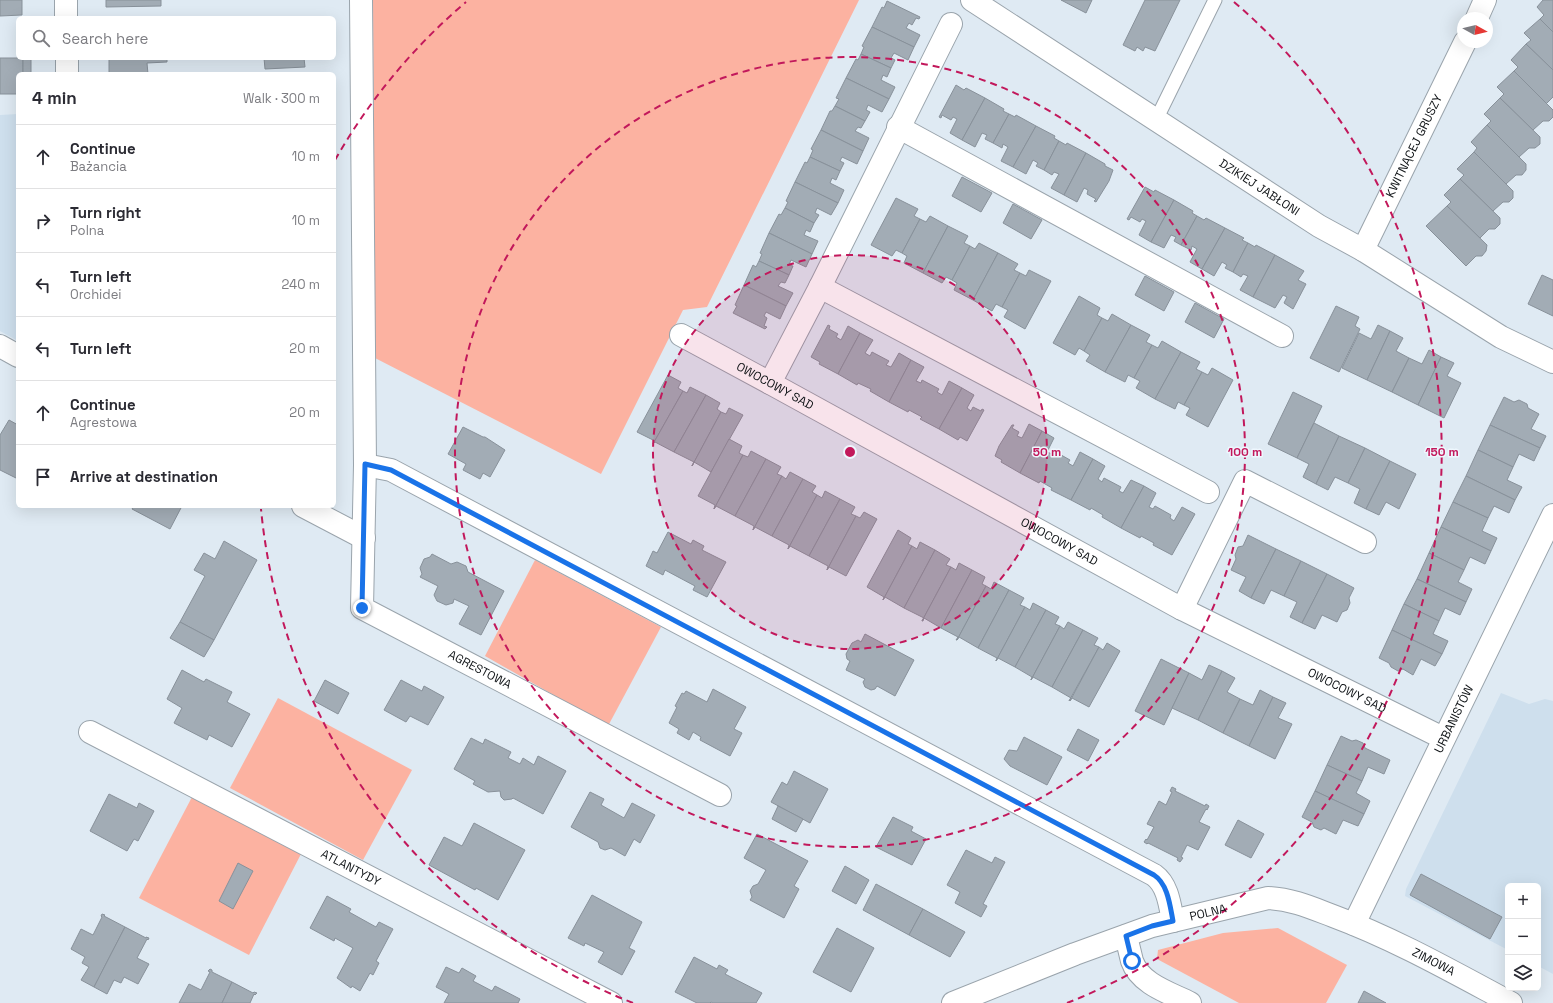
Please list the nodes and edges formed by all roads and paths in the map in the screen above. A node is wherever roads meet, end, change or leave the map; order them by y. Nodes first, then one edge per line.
1 (66, 0) edge
2 (361, 0) edge
3 (972, 0) edge
4 (1215, 0) edge
5 (1485, 0) edge
6 (1480, 12) edge
7 (66, 16) edge
8 (951, 24) dead end
9 (1462, 48) edge
10 (67, 60) edge
11 (68, 72) edge
12 (1156, 120) junction
13 (898, 127) junction
14 (1363, 250) junction
15 (820, 287) junction
16 (681, 335) dead end
17 (1282, 336) dead end
18 (0, 346) edge
19 (16, 355) edge
20 (1553, 362) edge
21 (770, 383) junction
22 (365, 464) junction
23 (1208, 492) dead end
24 (307, 508) edge
25 (1553, 515) edge
26 (364, 538) junction
27 (1365, 542) dead end
28 (1182, 609) junction
29 (90, 732) dead end
30 (1443, 738) junction
31 (720, 795) dead end
32 (1173, 921) junction
33 (1354, 924) junction
34 (1126, 936) junction
35 (611, 1003) edge
36 (953, 1003) edge
37 (1190, 1003) edge
38 (1512, 1003) edge

1 - 7 street
2 - 22 street
3 - 12 street, DZIKIEJ JABŁONI
4 - 12 lane
5 - 6 street
8 - 13 street
9 - 14 street, KWITNĄCEJ GRUSZY
10 - 11 street
12 - 14 street, DZIKIEJ JABŁONI
13 - 15 street
13 - 17 street
14 - 20 street, DZIKIEJ JABŁONI
15 - 21 street
15 - 23 street
16 - 21 street, OWOCOWY SAD
18 - 19 street
21 - 28 street, OWOCOWY SAD
22 - 26 street
22 - 32 street
24 - 26 street
25 - 30 street, URBANISTÓW
26 - 31 street, AGRESTOWA
27 - 28 street
28 - 30 street, OWOCOWY SAD
29 - 35 street, ATLANTYDY
30 - 33 street, URBANISTÓW
32 - 33 street, POLNA
32 - 34 street, POLNA
33 - 38 street, ZIMOWA
34 - 36 street, POLNA
34 - 37 street

